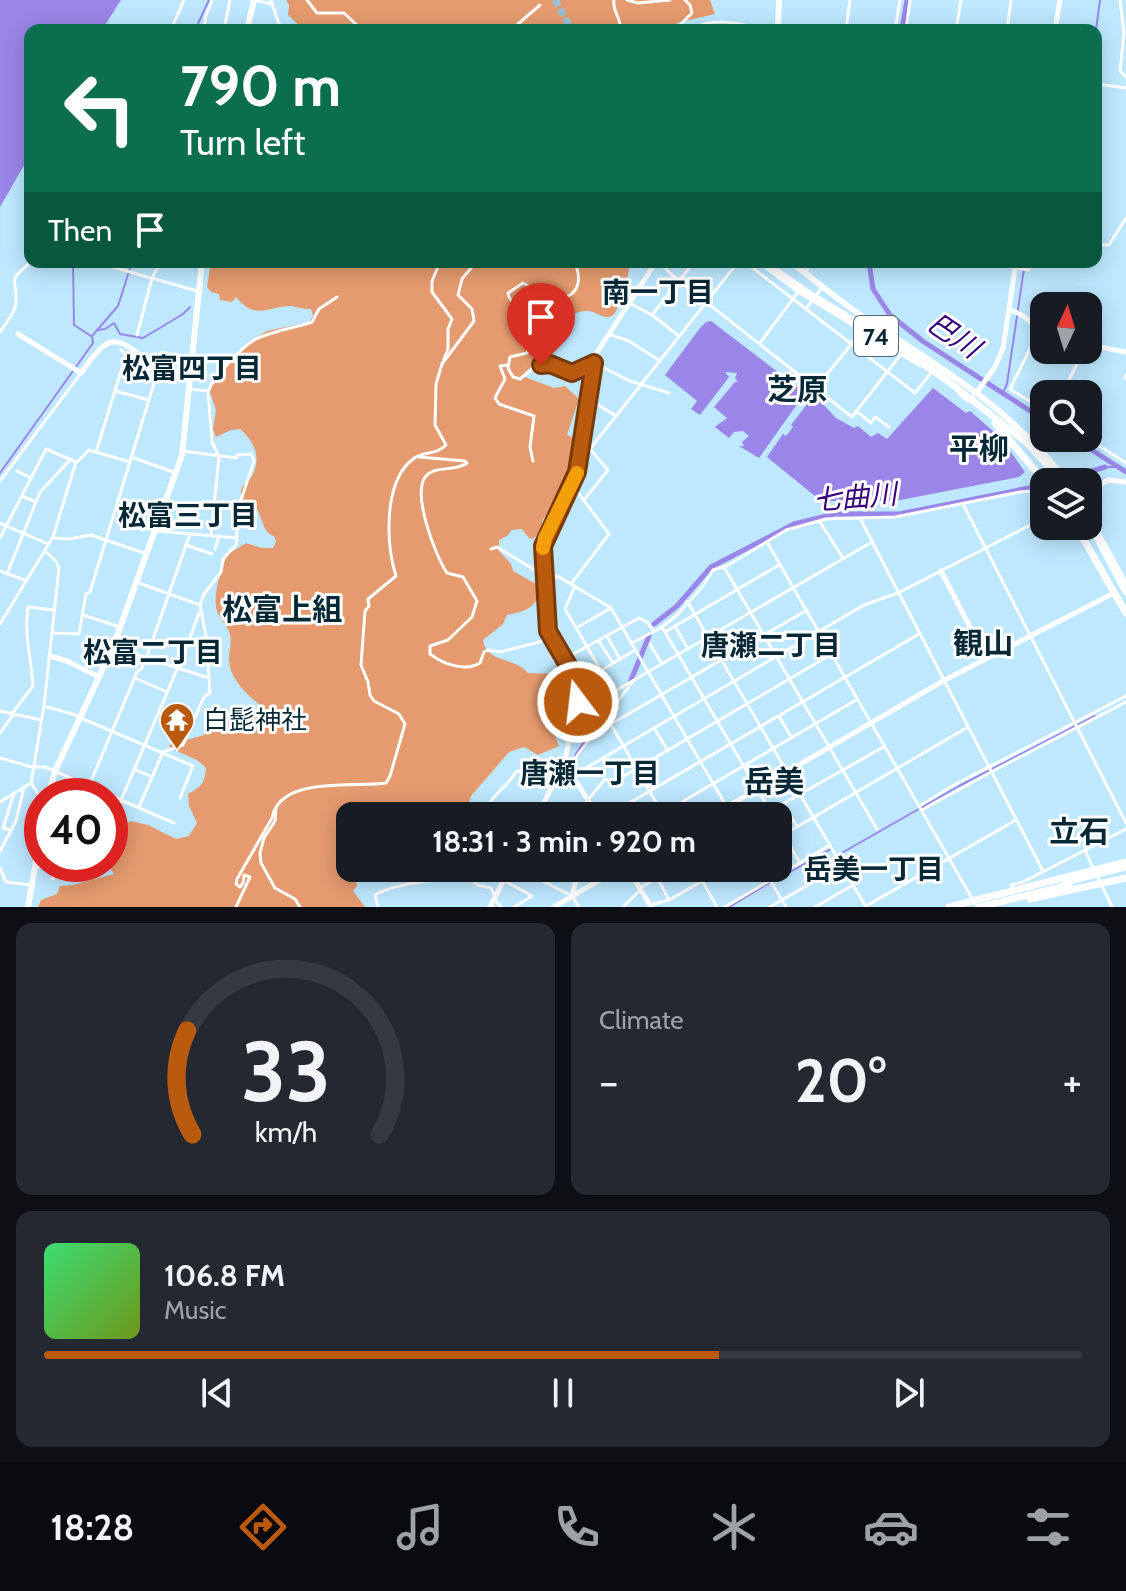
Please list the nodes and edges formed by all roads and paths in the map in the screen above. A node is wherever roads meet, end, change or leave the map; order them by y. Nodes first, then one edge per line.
1 (184, 0) edge
2 (212, 0) edge
3 (230, 0) edge
4 (254, 0) edge
5 (307, 0) edge
6 (614, 0) edge
7 (627, 0) edge
8 (670, 0) edge
9 (685, 0) edge
10 (779, 0) edge
11 (850, 0) edge
12 (900, 0) edge
13 (910, 0) edge
14 (961, 0) edge
15 (1011, 0) edge
16 (1060, 0) edge
17 (1120, 0) edge
18 (271, 2) edge
19 (540, 5) dead end
20 (1124, 11) edge
21 (174, 24) edge
22 (205, 24) edge
23 (225, 24) edge
24 (248, 24) edge
25 (279, 24) edge
26 (356, 24) edge
27 (518, 24) edge
28 (620, 24) edge
29 (681, 24) edge
30 (706, 24) edge
31 (744, 24) edge
32 (778, 24) edge
33 (847, 24) edge
34 (896, 24) edge
35 (907, 24) edge
36 (957, 24) edge
37 (1008, 24) edge
38 (1056, 24) edge
39 (1126, 77) edge
40 (1102, 85) edge
41 (1126, 88) edge
42 (1126, 218) edge
43 (1102, 245) edge
44 (24, 268) edge
45 (118, 268) edge
46 (127, 268) edge
47 (158, 268) edge
48 (202, 268) edge
49 (437, 268) edge
50 (471, 268) edge
51 (577, 268) edge
52 (654, 268) edge
53 (665, 268) edge
54 (689, 268) edge
55 (733, 268) edge
56 (753, 268) edge
57 (768, 268) edge
58 (769, 268) edge
59 (799, 268) edge
60 (809, 268) edge
61 (1019, 268) edge
62 (126, 271) junction
63 (808, 275) junction
64 (152, 278) junction
65 (680, 280) junction
66 (823, 286) junction
67 (200, 292) junction
68 (798, 292) junction
69 (337, 297) dead end
70 (793, 299) junction
71 (812, 300) junction
72 (707, 301) junction
73 (629, 303) junction
74 (806, 309) junction
75 (1015, 311) junction
76 (652, 315) junction
77 (870, 321) junction
78 (1030, 322) edge
79 (862, 330) junction
80 (0, 332) edge
81 (609, 333) junction
82 (18, 334) dead end
83 (137, 335) dead end
84 (679, 336) junction
85 (760, 343) junction
86 (851, 345) junction
87 (908, 345) junction
88 (1102, 347) edge
89 (121, 350) dead end
90 (1030, 351) edge
91 (1126, 352) edge
92 (901, 354) junction
93 (126, 355) junction
94 (660, 361) junction
95 (594, 363) junction
96 (442, 364) junction
97 (939, 364) junction
98 (508, 365) junction
99 (158, 370) junction
100 (887, 372) junction
101 (81, 373) junction
102 (931, 373) junction
103 (190, 379) junction
104 (641, 384) junction
105 (816, 388) junction
106 (189, 389) junction
107 (978, 390) junction
108 (115, 391) junction
109 (208, 391) junction
110 (669, 393) dead end
111 (589, 399) junction
112 (149, 400) junction
113 (1030, 401) edge
114 (856, 411) junction
115 (988, 415) junction
116 (617, 416) junction
117 (889, 427) dead end
118 (582, 447) junction
119 (1102, 448) edge
120 (590, 449) junction
121 (183, 451) junction
122 (96, 452) junction
123 (219, 457) junction
124 (131, 459) junction
125 (70, 460) junction
126 (412, 460) junction
127 (533, 461) dead end
128 (76, 462) junction
129 (1126, 463) edge
130 (1030, 468) edge
131 (1030, 468) edge
132 (1052, 468) edge
133 (1053, 468) edge
134 (17, 471) dead end
135 (176, 473) junction
136 (31, 478) junction
137 (0, 481) edge
138 (1126, 482) edge
139 (1102, 483) edge
140 (1030, 489) edge
141 (570, 490) junction
142 (22, 496) junction
143 (584, 500) junction
144 (36, 502) junction
145 (963, 504) junction
146 (860, 518) junction
147 (820, 522) junction
148 (0, 523) edge
149 (1030, 525) edge
150 (6, 526) junction
151 (155, 530) junction
152 (23, 533) junction
153 (190, 534) junction
154 (211, 535) junction
155 (219, 536) junction
156 (53, 537) junction
157 (0, 538) edge
158 (237, 538) junction
159 (107, 540) junction
160 (1082, 540) edge
161 (1100, 540) edge
162 (1101, 540) edge
163 (767, 542) junction
164 (872, 542) junction
165 (50, 544) junction
166 (186, 545) junction
167 (984, 548) junction
168 (215, 549) dead end
169 (491, 549) dead end
170 (46, 552) junction
171 (147, 554) junction
172 (212, 554) dead end
173 (843, 558) junction
174 (780, 565) junction
175 (724, 567) junction
176 (0, 571) edge
177 (941, 571) junction
178 (7, 574) junction
179 (543, 574) junction
180 (27, 581) junction
181 (136, 582) junction
182 (573, 585) junction
183 (1126, 585) edge
184 (792, 587) junction
185 (737, 590) junction
186 (1126, 592) edge
187 (898, 593) junction
188 (169, 594) junction
189 (1115, 596) junction
190 (687, 601) junction
191 (200, 607) junction
192 (611, 608) junction
193 (0, 610) edge
194 (54, 610) junction
195 (807, 610) junction
196 (750, 612) junction
197 (6, 614) junction
198 (696, 614) junction
199 (1126, 614) edge
200 (83, 615) junction
201 (0, 624) edge
202 (675, 626) junction
203 (120, 627) junction
204 (622, 627) junction
205 (662, 627) junction
206 (576, 628) junction
207 (654, 631) junction
208 (819, 631) junction
209 (665, 632) junction
210 (52, 633) junction
211 (919, 634) junction
212 (763, 635) junction
213 (607, 636) junction
214 (709, 636) junction
215 (1029, 636) junction
216 (551, 639) junction
217 (599, 641) junction
218 (632, 643) junction
219 (650, 644) dead end
220 (113, 647) junction
221 (587, 648) junction
222 (688, 649) junction
223 (635, 650) junction
224 (832, 654) junction
225 (678, 655) junction
226 (50, 656) junction
227 (147, 656) junction
228 (776, 656) junction
229 (564, 658) junction
230 (986, 658) junction
231 (620, 659) junction
232 (722, 659) junction
233 (613, 663) junction
234 (662, 664) junction
235 (178, 668) junction
236 (600, 670) junction
237 (648, 672) junction
238 (99, 677) junction
239 (691, 677) junction
240 (135, 678) junction
241 (209, 678) junction
242 (845, 678) junction
243 (789, 679) junction
244 (633, 681) junction
245 (735, 681) junction
246 (943, 681) junction
247 (579, 686) junction
248 (167, 692) junction
249 (613, 692) junction
250 (661, 694) junction
251 (1126, 696) edge
252 (603, 698) junction
253 (704, 699) junction
254 (858, 700) junction
255 (598, 702) junction
256 (803, 702) junction
257 (1126, 702) edge
258 (748, 704) junction
259 (44, 706) junction
260 (0, 711) edge
261 (12, 715) junction
262 (674, 716) junction
263 (779, 716) junction
264 (80, 717) junction
265 (607, 717) junction
266 (575, 718) junction
267 (41, 720) junction
268 (717, 722) junction
269 (871, 722) junction
270 (611, 724) junction
271 (816, 724) junction
272 (1076, 725) junction
273 (761, 726) junction
274 (968, 727) junction
275 (654, 728) junction
276 (112, 731) junction
277 (0, 733) edge
278 (792, 738) junction
279 (688, 739) junction
280 (145, 744) junction
281 (731, 744) junction
282 (623, 745) junction
283 (829, 746) junction
284 (885, 746) junction
285 (774, 748) junction
286 (668, 751) junction
287 (163, 752) junction
288 (0, 758) edge
289 (574, 760) dead end
290 (564, 761) junction
291 (701, 761) junction
292 (744, 766) junction
293 (32, 767) junction
294 (637, 768) junction
295 (898, 768) junction
296 (134, 769) junction
297 (989, 769) junction
298 (843, 770) junction
299 (55, 771) junction
300 (787, 771) junction
301 (572, 776) junction
302 (152, 777) junction
303 (31, 778) edge
304 (53, 778) edge
305 (71, 778) edge
306 (92, 778) edge
307 (128, 783) edge
308 (713, 783) junction
309 (24, 787) joint
310 (757, 789) junction
311 (650, 791) junction
312 (856, 792) junction
313 (14, 793) junction
314 (801, 794) junction
315 (180, 798) dead end
316 (588, 800) joint
317 (0, 802) edge
318 (128, 802) edge
319 (489, 802) edge
320 (544, 802) edge
321 (631, 802) edge
322 (656, 802) edge
323 (683, 802) edge
324 (724, 802) edge
325 (735, 802) edge
326 (764, 802) edge
327 (787, 802) edge
328 (139, 807) junction
329 (276, 808) junction
330 (921, 808) junction
331 (814, 817) junction
332 (792, 818) edge
333 (1016, 820) junction
334 (174, 823) dead end
335 (1126, 823) edge
336 (797, 826) junction
337 (792, 829) edge
338 (877, 829) dead end
339 (1126, 829) edge
340 (11, 830) junction
341 (830, 845) junction
342 (792, 849) edge
343 (1085, 850) junction
344 (0, 851) edge
345 (950, 858) junction
346 (800, 863) junction
347 (842, 865) junction
348 (0, 868) edge
349 (792, 868) edge
350 (1093, 869) junction
351 (1126, 870) edge
352 (1043, 871) junction
353 (32, 882) edge
354 (502, 882) edge
355 (507, 882) edge
356 (544, 882) edge
357 (575, 882) edge
358 (596, 882) edge
359 (636, 882) edge
360 (651, 882) edge
361 (659, 882) edge
362 (701, 882) edge
363 (704, 882) edge
364 (767, 882) edge
365 (771, 882) edge
366 (1101, 884) junction
367 (32, 885) junction
368 (853, 885) junction
369 (640, 889) junction
370 (1014, 891) junction
371 (572, 896) junction
372 (494, 898) junction
373 (669, 900) junction
374 (782, 900) junction
375 (977, 905) edge
376 (651, 906) edge
377 (866, 906) edge
378 (28, 907) edge
379 (236, 907) edge
380 (300, 907) edge
381 (378, 907) edge
382 (490, 907) edge
383 (501, 907) edge
384 (514, 907) edge
385 (554, 907) edge
386 (579, 907) edge
387 (623, 907) edge
388 (717, 907) edge
389 (725, 907) edge
390 (770, 907) edge
391 (786, 907) edge
392 (815, 907) edge
393 (949, 907) edge
394 (962, 907) edge
395 (994, 907) edge
396 (1112, 907) edge

1 - 21 street
2 - 22 street
3 - 23 street
4 - 18 street
4 - 24 main road
5 - 26 street
6 - 28 street
7 - 8 street
9 - 29 street
10 - 32 main road
11 - 33 street
12 - 34 street
13 - 35 street
14 - 36 street
15 - 37 street
16 - 38 street
17 - 20 street
18 - 25 street
19 - 27 street
20 - 39 street
30 - 31 street
40 - 41 street
42 - 43 street
44 - 80 street
45 - 62 street
46 - 62 street
47 - 64 street
48 - 67 main road
49 - 96 street
50 - 96 street
51 - 98 street
52 - 73 street
53 - 65 street
54 - 65 street
55 - 72 street
56 - 70 street
57 - 68 street
58 - 115 highway, 74
59 - 63 main road, 74
60 - 63 street
61 - 75 street
62 - 64 street
63 - 66 main road, 74
63 - 68 street
64 - 67 street
64 - 83 street
65 - 72 street
65 - 76 street
66 - 71 street
66 - 77 main road, 74
67 - 103 main road
68 - 70 street
68 - 71 street
69 - 109 street
70 - 74 street
70 - 85 street
71 - 74 street
71 - 79 street
72 - 84 street
72 - 85 street
73 - 76 street
73 - 81 street
74 - 86 street
75 - 78 street
75 - 107 street
76 - 84 street
77 - 79 street
77 - 87 main road, 74
79 - 86 street
79 - 92 street
81 - 94 street
81 - 95 street
82 - 101 street
84 - 94 street
85 - 105 street
86 - 100 street
86 - 105 street
87 - 92 street
87 - 97 main road, 74
88 - 91 street
89 - 93 street
90 - 113 street
92 - 100 street
92 - 102 street
93 - 99 street
93 - 108 street
94 - 104 street
95 - 98 street
95 - 104 street
95 - 111 street
96 - 126 street
97 - 102 street
97 - 107 main road, 74
98 - 127 street
99 - 101 street
99 - 103 street
99 - 112 street
100 - 102 street
100 - 114 street
101 - 137 street
102 - 107 street
103 - 106 main road
104 - 110 street
104 - 116 street
105 - 114 street
106 - 109 street
106 - 121 main road
107 - 131 main road, 74
107 - 133 main road, 74
108 - 112 street
108 - 122 street
109 - 123 street
111 - 116 street
111 - 118 street
112 - 124 street
114 - 117 street
115 - 130 highway, 74
115 - 132 highway, 74
116 - 120 street
118 - 120 street
118 - 141 street
119 - 129 street
120 - 143 street
121 - 123 street
121 - 135 main road
122 - 124 street
122 - 128 street
123 - 154 street
123 - 158 street
124 - 135 street
124 - 159 street
125 - 128 street
125 - 136 street
125 - 144 street
126 - 216 street
126 - 329 street
128 - 156 street
134 - 136 street
135 - 151 main road
136 - 142 street
138 - 139 street
140 - 145 street
141 - 143 street
141 - 179 street
142 - 144 street
142 - 150 street
143 - 182 street
144 - 152 street
145 - 146 street
145 - 167 street
146 - 147 street
146 - 164 street
147 - 163 street
147 - 173 street
148 - 150 street
149 - 167 street
150 - 152 street
150 - 157 street
151 - 153 street
151 - 171 main road
152 - 165 street
152 - 178 street
153 - 154 street
153 - 166 street
154 - 155 street
155 - 158 street
155 - 168 street
156 - 159 street
156 - 165 street
158 - 191 street
159 - 171 street
159 - 200 street
160 - 189 highway
161 - 186 highway
162 - 183 main road
163 - 174 street
163 - 175 street
164 - 173 street
164 - 187 street
165 - 170 street
166 - 172 street
166 - 188 street
167 - 177 street
167 - 215 street
169 - 179 street
170 - 180 street
170 - 194 street
171 - 181 main road
173 - 184 street
174 - 184 street
174 - 185 street
175 - 185 street
175 - 190 street
176 - 178 street
177 - 187 street
177 - 230 street
178 - 180 street
179 - 182 street
179 - 216 street
180 - 197 street
181 - 188 street
181 - 203 main road
182 - 192 street
182 - 206 street
184 - 195 street
184 - 196 street
185 - 196 street
185 - 198 street
187 - 208 street
187 - 211 street
188 - 191 street
188 - 227 street
189 - 199 highway
189 - 215 street
190 - 198 street
190 - 205 street
191 - 235 street
191 - 241 street
192 - 204 street
192 - 206 street
193 - 197 street
194 - 210 street
194 - 261 street
195 - 208 street
195 - 212 street
196 - 212 street
196 - 214 street
197 - 201 street
198 - 202 street
198 - 214 street
200 - 203 street
200 - 210 street
202 - 209 street
202 - 222 street
203 - 220 main road
204 - 207 street
204 - 213 street
204 - 218 street
205 - 207 street
205 - 209 street
206 - 221 street
207 - 218 street
208 - 224 street
208 - 228 street
209 - 225 street
210 - 226 street
211 - 242 street
211 - 246 street
212 - 228 street
212 - 232 street
213 - 217 street
213 - 231 street
214 - 222 street
214 - 232 street
215 - 230 street
215 - 272 street
216 - 229 street
217 - 221 street
217 - 233 street
218 - 223 street
219 - 234 street
220 - 227 street
220 - 238 main road
221 - 229 street
221 - 236 street
222 - 225 street
223 - 231 street
223 - 237 street
224 - 242 street
224 - 243 street
225 - 234 street
225 - 239 street
226 - 238 street
226 - 259 street
227 - 235 street
227 - 240 street
228 - 243 street
228 - 245 street
229 - 247 street
230 - 246 street
231 - 233 street
232 - 239 street
232 - 245 street
233 - 236 street
234 - 237 street
235 - 241 street
235 - 248 street
236 - 247 street
236 - 249 street
237 - 244 street
237 - 250 street
238 - 264 main road
239 - 250 street
239 - 253 street
240 - 248 street
240 - 276 street
241 - 287 street
242 - 254 street
242 - 256 street
243 - 256 street
243 - 258 street
244 - 249 street
244 - 265 street
245 - 253 street
245 - 258 street
246 - 269 street
246 - 274 street
247 - 252 street
247 - 266 street
248 - 280 street
249 - 252 street
250 - 262 street
250 - 270 street
251 - 272 street
252 - 255 street
253 - 262 street
253 - 268 street
254 - 269 street
254 - 271 street
255 - 265 street
255 - 266 street
256 - 263 street
256 - 271 street
257 - 272 street
258 - 268 street
258 - 273 street
259 - 264 street
259 - 267 street
260 - 261 street
261 - 267 street
261 - 277 street
262 - 275 street
262 - 279 street
263 - 273 street
263 - 278 street
264 - 276 street
264 - 299 main road
265 - 270 street
265 - 289 street
266 - 290 street
267 - 293 street
268 - 279 street
268 - 281 street
269 - 283 street
269 - 284 street
270 - 282 street
271 - 278 street
271 - 283 street
272 - 297 street
272 - 335 street
273 - 281 street
273 - 285 street
274 - 295 street
274 - 297 street
275 - 282 street
275 - 286 street
276 - 280 street
276 - 306 street
278 - 285 street
279 - 286 street
279 - 291 street
280 - 287 street
280 - 296 street
281 - 291 street
281 - 292 street
282 - 294 street
282 - 301 street
283 - 298 street
283 - 300 street
284 - 295 street
284 - 298 street
285 - 292 street
285 - 300 street
286 - 294 street
287 - 302 street
287 - 315 street
288 - 293 street
290 - 301 street
290 - 319 street
290 - 320 street
291 - 308 street
291 - 311 street
292 - 308 street
292 - 310 street
293 - 299 street
293 - 303 street
294 - 311 street
294 - 316 street
295 - 312 street
295 - 330 street
296 - 302 street
296 - 307 street
297 - 330 street
297 - 333 street
298 - 312 street
298 - 314 street
299 - 304 main road
299 - 305 street
300 - 310 street
300 - 314 street
301 - 316 street
302 - 328 street
308 - 323 street
308 - 324 street
309 - 313 street
309 - 340 street
310 - 325 street
310 - 326 street
311 - 321 street
311 - 322 street
312 - 331 street
312 - 338 street
313 - 317 street
313 - 340 street
314 - 327 street
314 - 331 street
318 - 328 street
328 - 334 street
329 - 379 street
329 - 380 street
330 - 345 street
331 - 336 street
331 - 341 street
332 - 336 street
333 - 345 street
333 - 352 street
336 - 337 street
339 - 343 street
340 - 344 street
341 - 346 street
341 - 347 street
342 - 346 street
343 - 350 street
343 - 352 street
345 - 375 street
345 - 377 street
346 - 349 street
347 - 368 street
347 - 374 street
348 - 367 street
350 - 351 highway
350 - 366 street
350 - 370 highway
351 - 366 highway
351 - 375 highway
351 - 394 highway
352 - 370 street
353 - 367 main road
354 - 372 street
355 - 384 street
356 - 371 street
357 - 371 street
358 - 371 street
359 - 369 street
360 - 369 street
361 - 373 street
362 - 373 street
363 - 388 street
364 - 389 street
365 - 374 street
366 - 395 highway
366 - 396 street
367 - 378 main road
368 - 377 street
368 - 392 street
369 - 376 street
369 - 387 street
370 - 375 highway
371 - 385 street
371 - 386 street
372 - 381 street
372 - 382 street
372 - 383 street
373 - 376 street
374 - 390 street
374 - 391 street
375 - 393 highway

